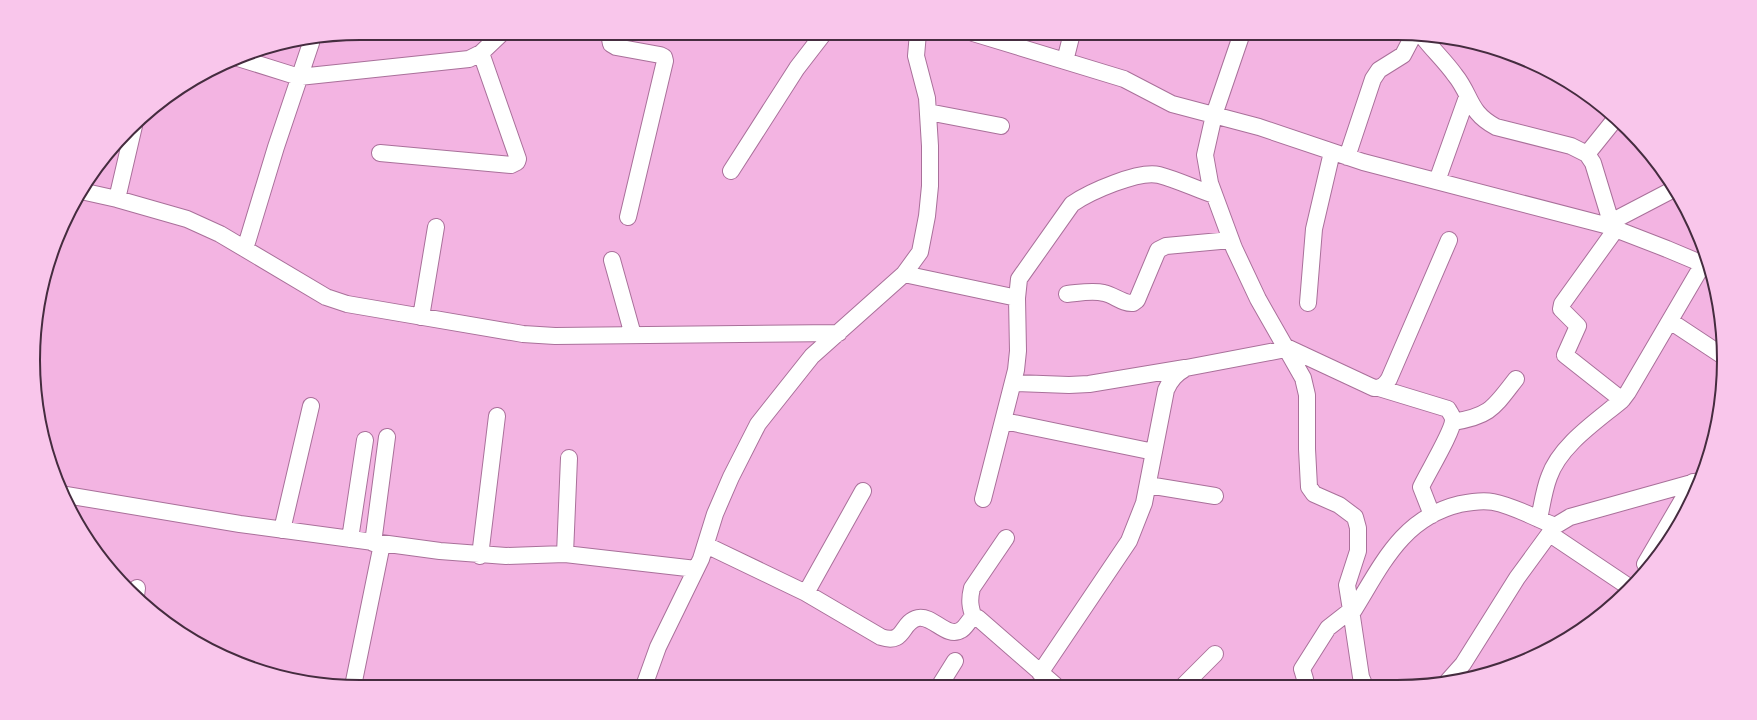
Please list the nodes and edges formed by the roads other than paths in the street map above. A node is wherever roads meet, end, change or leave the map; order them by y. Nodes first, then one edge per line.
1 (610, 40) edge
2 (819, 40) edge
3 (917, 40) edge
4 (996, 40) edge
5 (1070, 40) edge
6 (1240, 40) edge
7 (1411, 41) edge
8 (1427, 42) edge
9 (311, 44) edge
10 (484, 44) edge
11 (247, 61) edge
12 (1065, 61) junction
13 (300, 77) junction
14 (1467, 97) junction
15 (928, 112) junction
16 (1214, 115) junction
17 (1612, 123) edge
18 (1001, 126) dead end
19 (131, 137) edge
20 (380, 153) dead end
21 (1339, 154) junction
22 (1587, 154) junction
23 (731, 171) dead end
24 (1438, 181) junction
25 (1669, 192) edge
26 (88, 193) edge
27 (1214, 195) junction
28 (116, 199) junction
29 (628, 217) dead end
30 (1611, 226) junction
31 (436, 227) dead end
32 (1231, 240) junction
33 (1449, 240) dead end
34 (246, 249) junction
35 (612, 260) dead end
36 (1702, 264) edge
37 (1704, 269) edge
38 (904, 274) junction
39 (1067, 294) dead end
40 (1017, 298) junction
41 (1308, 303) dead end
42 (421, 317) junction
43 (1670, 321) junction
44 (839, 333) junction
45 (634, 335) junction
46 (1285, 347) junction
47 (1717, 352) edge
48 (1186, 368) junction
49 (1516, 379) dead end
50 (1014, 383) junction
51 (1379, 388) junction
52 (1622, 400) junction
53 (311, 406) dead end
54 (497, 416) dead end
55 (1004, 421) junction
56 (1454, 422) junction
57 (387, 437) dead end
58 (365, 440) dead end
59 (1154, 452) junction
60 (569, 458) dead end
61 (1693, 482) edge
62 (1148, 485) junction
63 (863, 491) dead end
64 (70, 496) edge
65 (1215, 496) dead end
66 (1686, 497) edge
67 (983, 499) dead end
68 (1432, 515) junction
69 (1539, 519) junction
70 (282, 530) junction
71 (1553, 530) junction
72 (1006, 538) dead end
73 (350, 540) junction
74 (378, 543) junction
75 (706, 546) junction
76 (565, 554) junction
77 (480, 556) junction
78 (1649, 557) edge
79 (696, 569) junction
80 (1625, 584) edge
81 (806, 593) junction
82 (1352, 612) junction
83 (974, 618) junction
84 (1215, 654) dead end
85 (955, 661) dead end
86 (1040, 674) junction
87 (1453, 675) edge
88 (354, 680) edge
89 (646, 680) edge
90 (944, 680) edge
91 (1048, 680) edge
92 (1189, 680) edge
93 (1305, 680) edge
94 (1362, 680) edge

1 - 29 street
2 - 23 street
3 - 15 street
4 - 12 street
5 - 12 street
6 - 16 street
7 - 21 street
8 - 14 street
9 - 13 street
10 - 13 street
10 - 20 street
11 - 13 street
12 - 16 street
13 - 34 street
14 - 22 street
14 - 24 street
15 - 18 street
15 - 38 street
16 - 21 street
16 - 27 street
17 - 22 street
19 - 28 street
21 - 24 street
21 - 41 street
22 - 30 street
24 - 30 street
25 - 30 street
26 - 28 street
27 - 32 street
27 - 40 street
28 - 34 street
30 - 36 street
30 - 52 street
31 - 42 street
32 - 39 street
32 - 46 street
33 - 51 street
34 - 42 street
35 - 45 street
37 - 43 street
38 - 40 street
38 - 44 street
40 - 50 street
42 - 45 street
43 - 47 street
43 - 52 street
44 - 45 street
44 - 75 street
46 - 48 street
46 - 51 street
46 - 82 street
48 - 50 street
48 - 59 street
49 - 56 street
50 - 55 street
51 - 56 street
52 - 69 street
53 - 70 street
54 - 77 street
55 - 59 street
55 - 67 street
56 - 68 street
57 - 74 street
58 - 73 street
59 - 62 street
60 - 76 street
61 - 71 street
62 - 65 street
62 - 86 street
63 - 81 street
64 - 70 street
66 - 78 street
68 - 69 street
68 - 82 street
69 - 71 street
70 - 73 street
71 - 80 street
71 - 87 street
72 - 83 street
73 - 74 street
74 - 77 street
74 - 88 street
75 - 79 street
75 - 81 street
76 - 77 street
76 - 79 street
79 - 89 street
81 - 83 street
82 - 93 street
82 - 94 street
83 - 86 street
84 - 92 street
85 - 90 street
86 - 91 street

